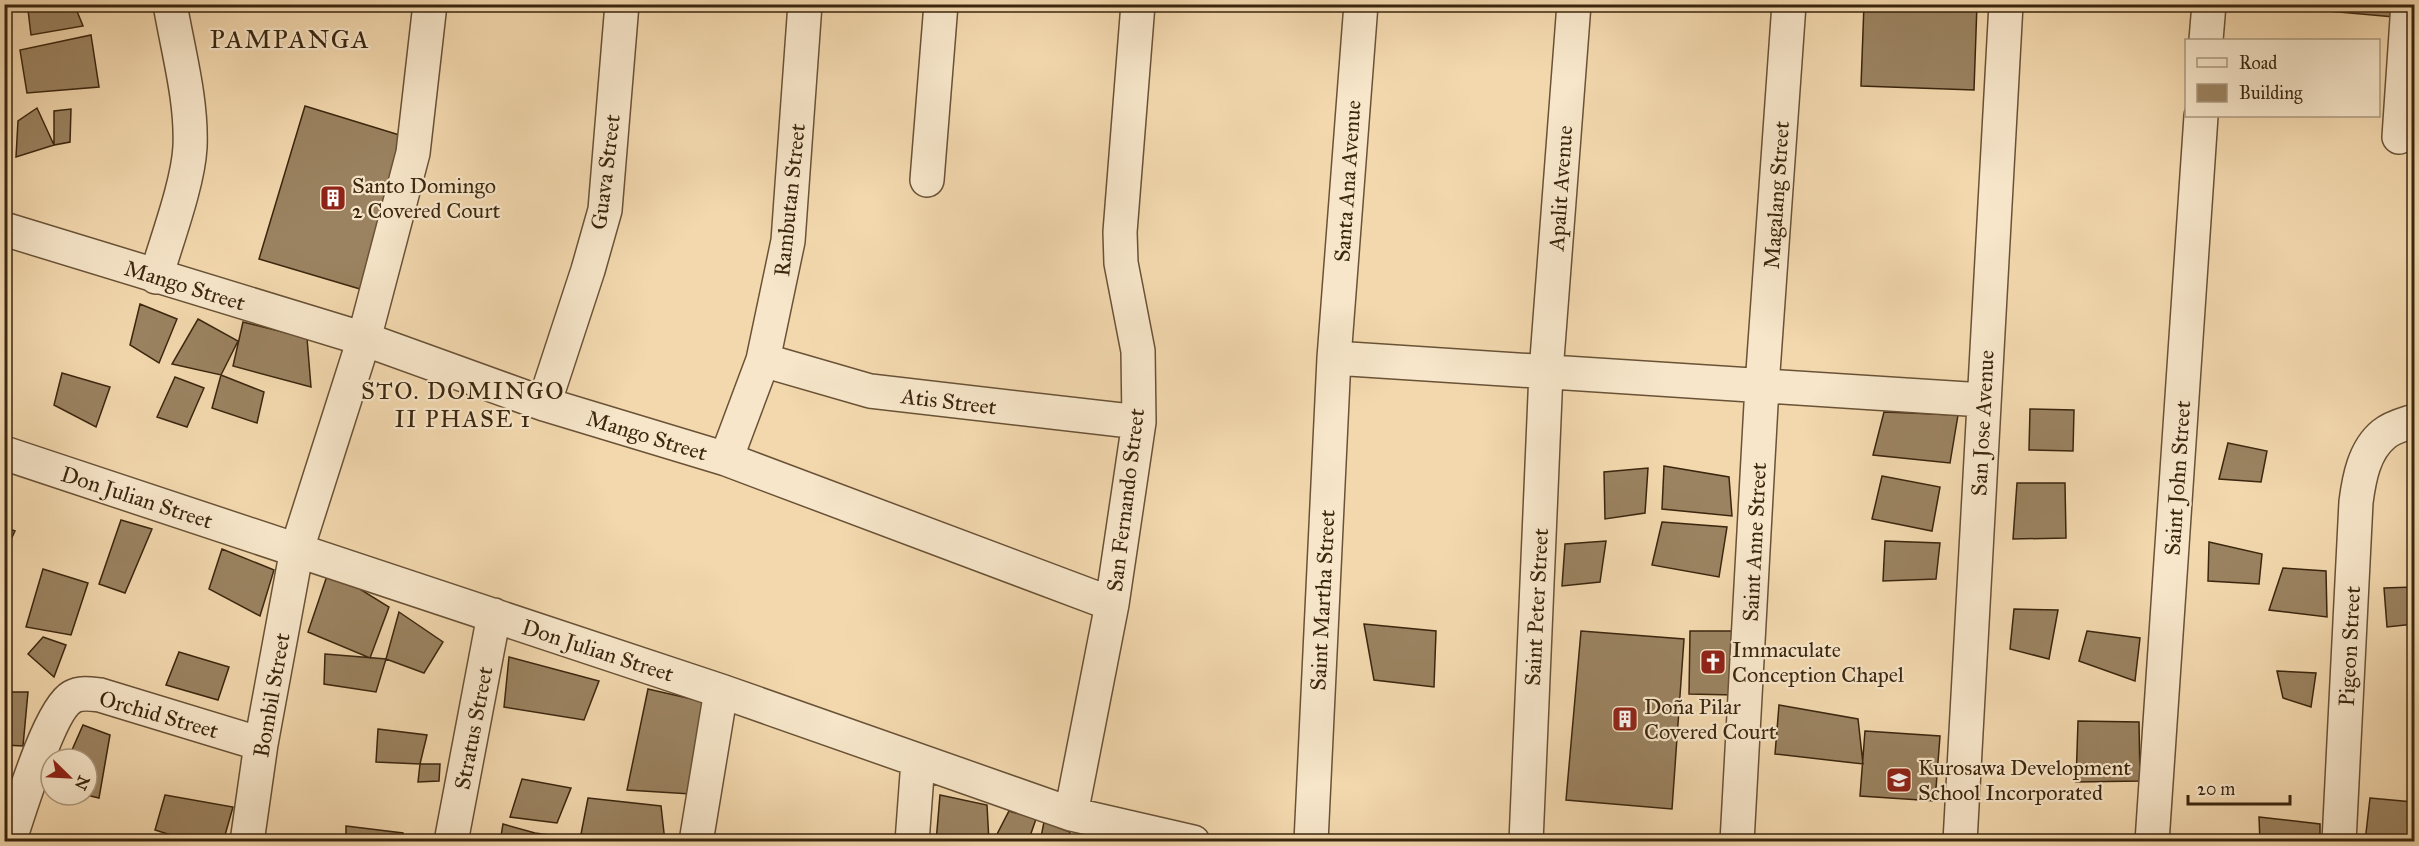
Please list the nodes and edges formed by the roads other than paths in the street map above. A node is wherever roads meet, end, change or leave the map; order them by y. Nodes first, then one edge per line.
1 (170, 4) edge
2 (430, 4) edge
3 (622, 4) edge
4 (805, 4) edge
5 (941, 4) edge
6 (1138, 4) edge
7 (1361, 4) edge
8 (1574, 4) edge
9 (1789, 4) edge
10 (2006, 4) edge
11 (2209, 4) edge
12 (2408, 4) edge
13 (2206, 39) edge
14 (2201, 117) edge
15 (2399, 137) dead end
16 (927, 180) dead end
17 (5, 224) edge
18 (156, 276) junction
19 (364, 339) junction
20 (1334, 358) junction
21 (763, 360) junction
22 (1546, 372) junction
23 (1762, 386) junction
24 (1983, 400) junction
25 (544, 404) junction
26 (2415, 421) edge
27 (1139, 422) junction
28 (4, 453) edge
29 (726, 459) junction
30 (297, 549) junction
31 (1112, 604) junction
32 (494, 615) junction
33 (721, 691) junction
34 (261, 744) junction
35 (918, 761) junction
36 (1071, 814) junction
37 (1136, 836) edge
38 (9, 842) edge
39 (247, 842) edge
40 (451, 842) edge
41 (696, 842) edge
42 (912, 842) edge
43 (1193, 842) edge
44 (1311, 842) edge
45 (1526, 842) edge
46 (1737, 842) edge
47 (1960, 842) edge
48 (2152, 842) edge
49 (2339, 842) edge

1 - 18 street
2 - 19 street, Bombil Street
3 - 25 street, Guava Street
4 - 21 street, Rambutan Street
5 - 16 street
6 - 27 street, San Fernando Street
7 - 20 street, Santa Ana Avenue
8 - 22 street, Apalit Avenue
9 - 23 street, Magalang Street
10 - 24 street, San Jose Avenue
11 - 13 street
12 - 15 street
14 - 48 street, Saint John Street
17 - 18 street, Mango Street
18 - 19 street, Mango Street
19 - 25 street, Mango Street
19 - 30 street, Bombil Street
20 - 22 street
20 - 44 street, Saint Martha Street
21 - 27 street, Atis Street
21 - 29 street, Rambutan Street
22 - 23 street
22 - 45 street, Saint Peter Street
23 - 24 street
23 - 46 street, Saint Anne Street
24 - 47 street, San Jose Avenue
25 - 29 street, Mango Street
26 - 49 street, Pigeon Street
27 - 31 street, San Fernando Street
28 - 30 street, Don Julian Street
29 - 31 street, Mango Street
30 - 32 street, Don Julian Street
30 - 34 street, Bombil Street
31 - 36 street, San Fernando Street
32 - 33 street, Don Julian Street
32 - 40 street, Stratus Street
33 - 35 street, Don Julian Street
33 - 41 street
34 - 38 street, Orchid Street
34 - 39 street, Bombil Street
35 - 36 street, Don Julian Street
35 - 42 street
36 - 37 street, Don Julian Street
37 - 43 street, Don Julian Street

